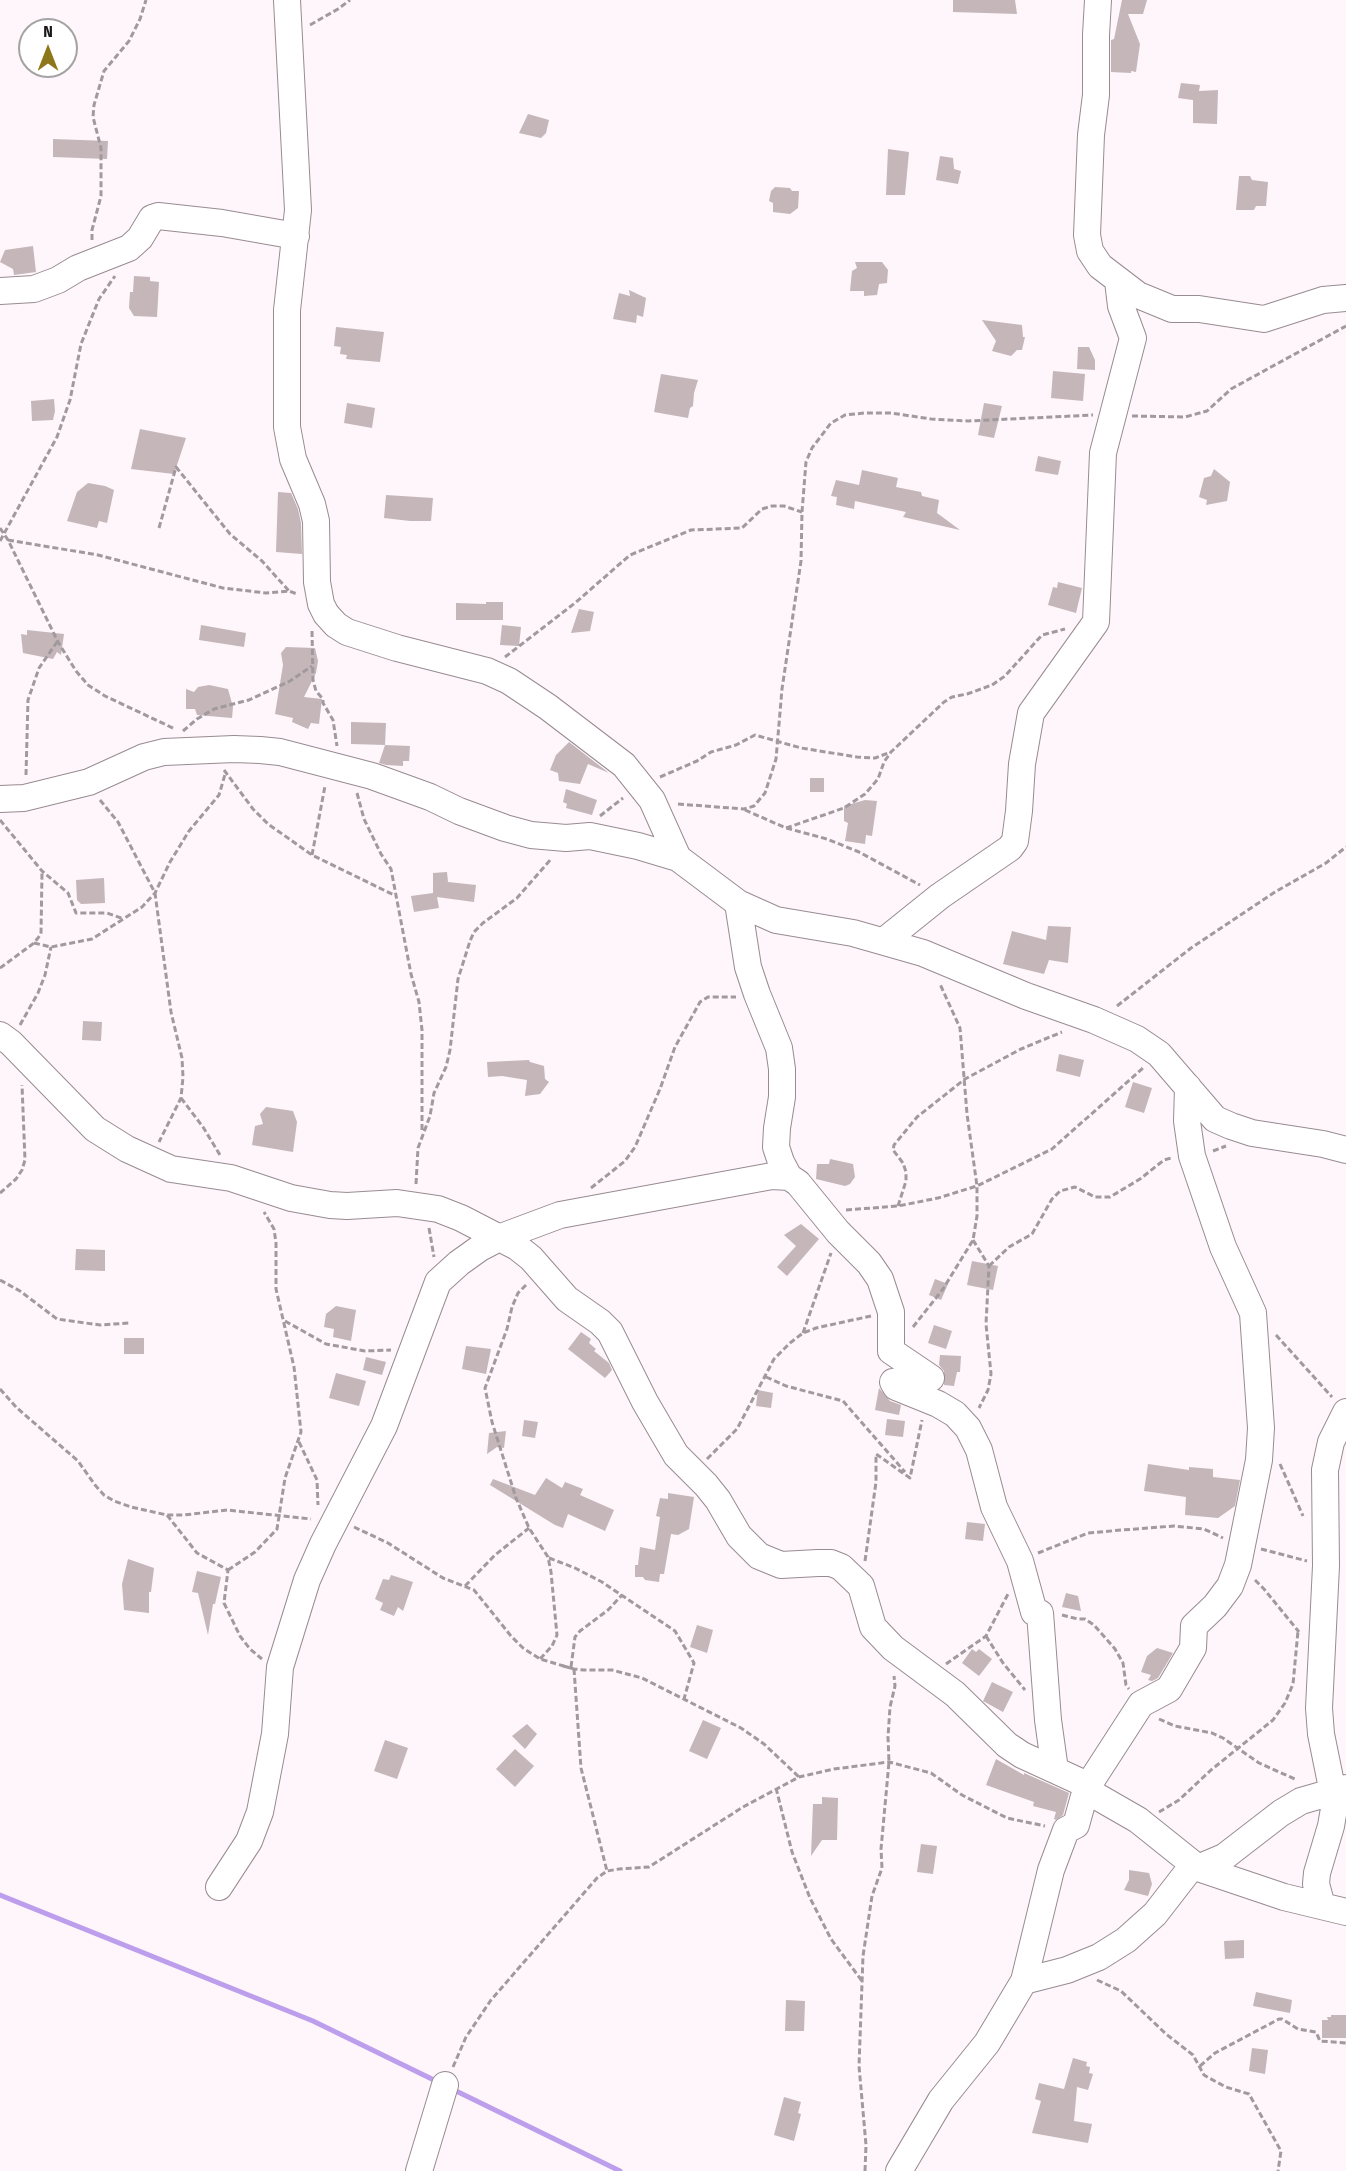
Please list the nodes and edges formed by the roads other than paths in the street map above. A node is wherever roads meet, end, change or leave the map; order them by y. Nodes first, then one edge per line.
1 (287, 0) edge
2 (1098, 0) edge
3 (296, 236) junction
4 (1118, 281) junction
5 (0, 291) edge
6 (1346, 298) edge
7 (12, 798) edge
8 (678, 858) junction
9 (738, 903) junction
10 (884, 940) junction
11 (11, 1044) edge
12 (1188, 1087) junction
13 (1346, 1150) edge
14 (789, 1177) junction
15 (501, 1238) junction
16 (1343, 1417) edge
17 (1055, 1770) junction
18 (1086, 1789) junction
19 (1334, 1791) edge
20 (1196, 1866) junction
21 (219, 1887) dead end
22 (1334, 1909) edge
23 (1024, 1981) junction
24 (445, 2085) road end
25 (419, 2171) edge
26 (899, 2171) edge

1 - 3 street
2 - 4 street
3 - 5 street
3 - 8 street
4 - 6 street
4 - 10 street
7 - 8 street
8 - 9 street
9 - 10 street
9 - 14 street
10 - 12 street
11 - 15 street
12 - 13 street
12 - 18 street
14 - 15 street
14 - 17 street
15 - 17 street
15 - 21 street
16 - 19 street
17 - 18 street
18 - 20 street
18 - 23 street
19 - 20 street
19 - 22 street
20 - 22 street
20 - 23 street
23 - 26 street
24 - 25 street

